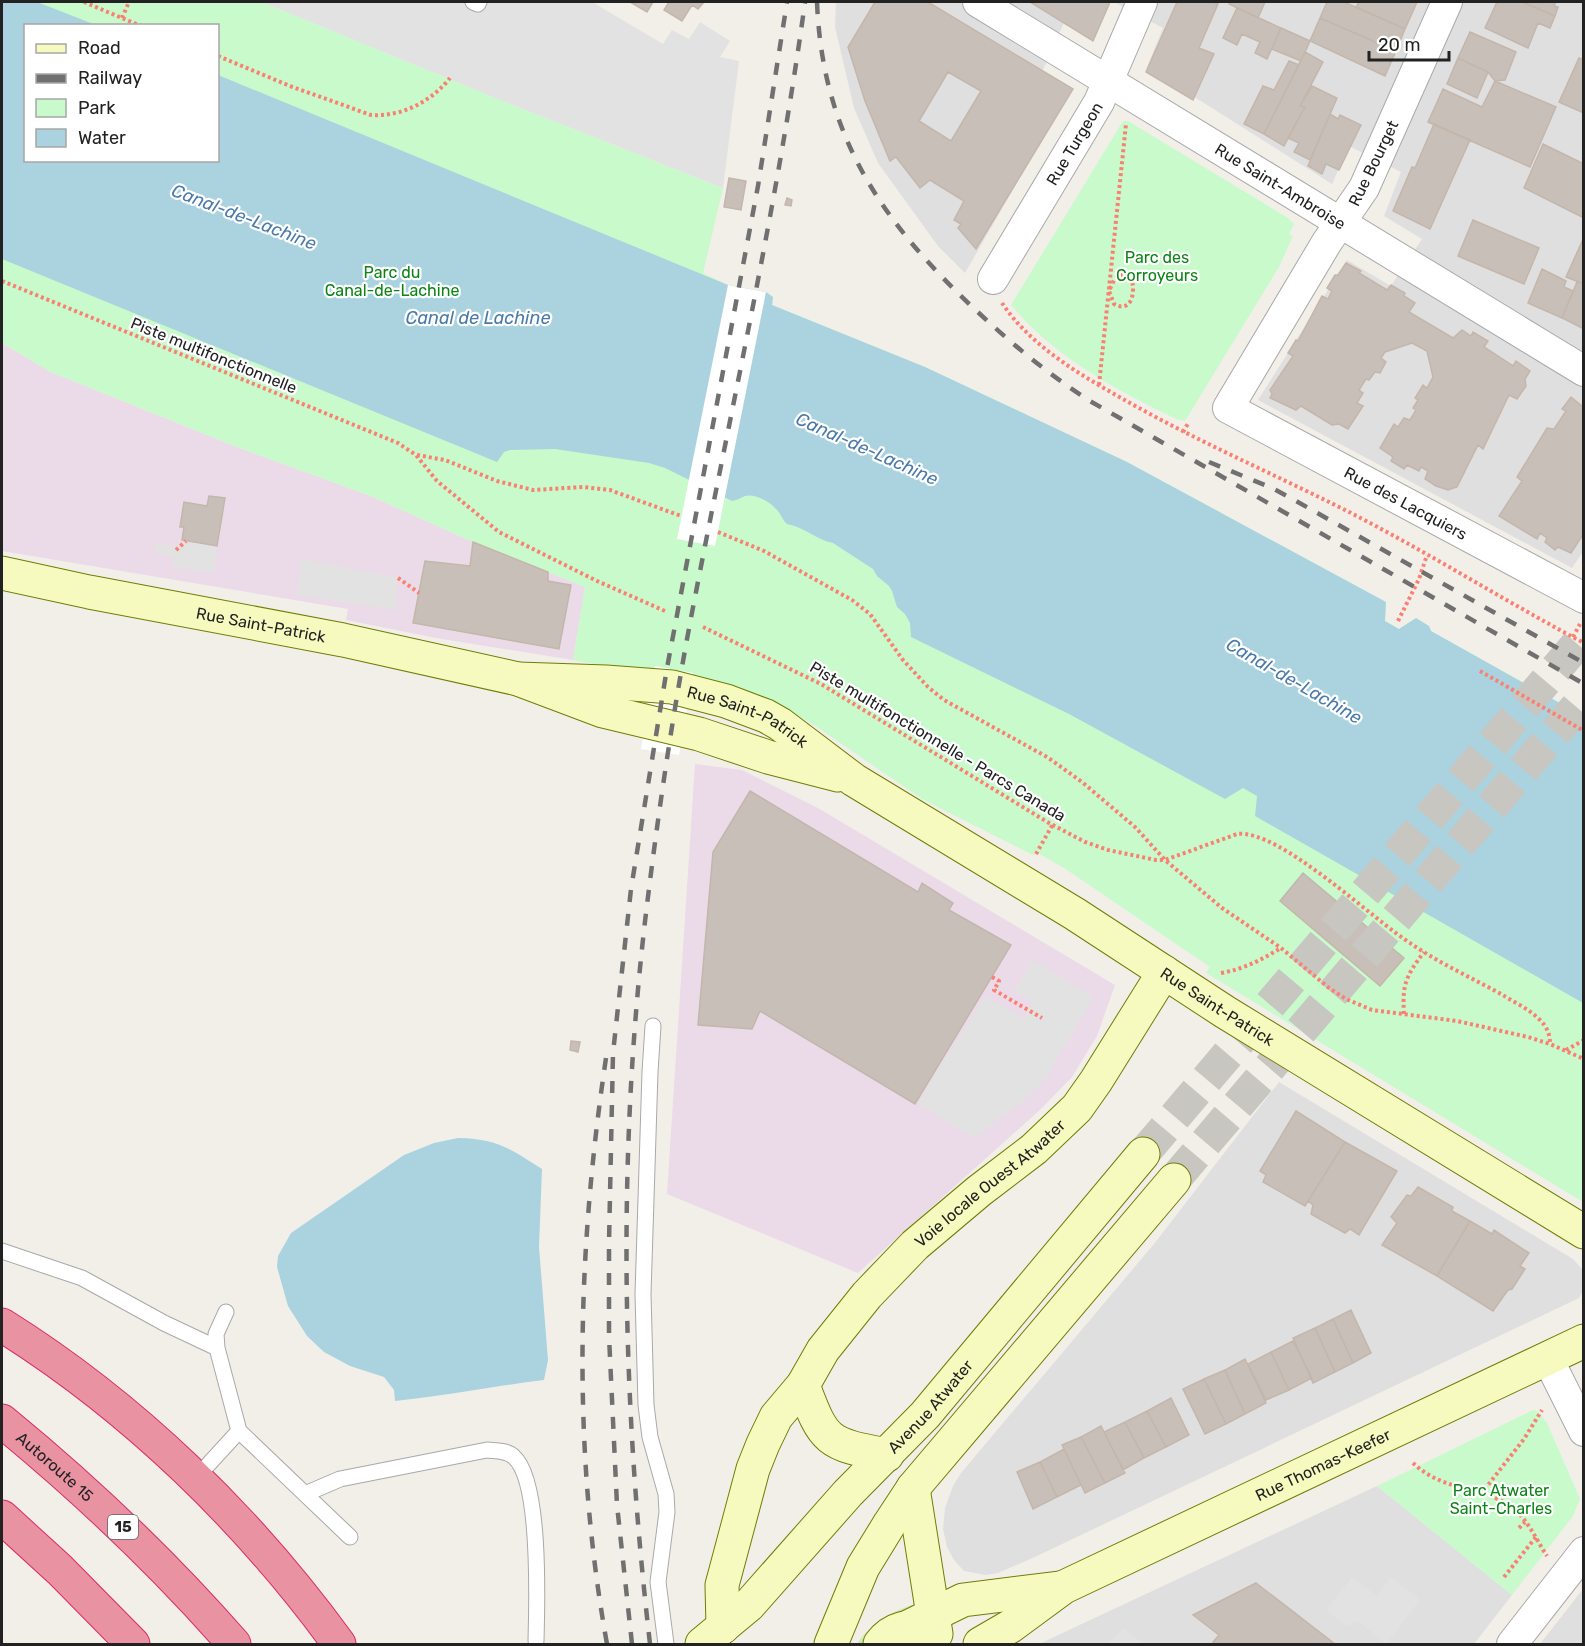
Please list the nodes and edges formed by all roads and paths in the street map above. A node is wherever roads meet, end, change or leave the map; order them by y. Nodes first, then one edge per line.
1 (84, 2) edge
2 (129, 2) edge
3 (978, 2) edge
4 (1143, 2) edge
5 (1447, 2) edge
6 (122, 18) junction
7 (136, 24) edge
8 (219, 56) edge
9 (450, 78) dead end
10 (1108, 81) junction
11 (1124, 118) dead end
12 (1340, 223) junction
13 (2, 281) edge
14 (1110, 291) junction
15 (998, 292) joint
16 (1584, 372) edge
17 (1099, 385) junction
18 (1228, 408) joint
19 (1189, 422) dead end
20 (1183, 432) junction
21 (416, 455) junction
22 (681, 516) dead end
23 (718, 532) dead end
24 (186, 541) dead end
25 (176, 550) dead end
26 (1427, 555) junction
27 (2, 573) edge
28 (398, 578) dead end
29 (419, 593) dead end
30 (1583, 599) edge
31 (665, 611) dead end
32 (1583, 619) edge
33 (1398, 621) dead end
34 (703, 627) dead end
35 (1572, 637) junction
36 (1584, 643) edge
37 (1480, 671) dead end
38 (1584, 730) edge
39 (1053, 824) junction
40 (1036, 854) dead end
41 (1165, 860) junction
42 (1281, 948) junction
43 (1424, 952) junction
44 (1213, 970) dead end
45 (1164, 972) junction
46 (992, 977) dead end
47 (1404, 1014) junction
48 (1041, 1018) dead end
49 (653, 1026) dead end
50 (1584, 1040) edge
51 (1550, 1044) junction
52 (1565, 1050) junction
53 (1584, 1059) edge
54 (1143, 1154) tunnel mouth
55 (1174, 1180) tunnel mouth
56 (1584, 1232) edge
57 (2, 1251) edge
58 (226, 1312) dead end
59 (2, 1325) edge
60 (1584, 1341) edge
61 (217, 1348) junction
62 (1548, 1359) junction
63 (803, 1385) junction
64 (1543, 1408) dead end
65 (2, 1421) edge
66 (239, 1431) junction
67 (1584, 1431) edge
68 (887, 1455) junction
69 (1413, 1463) dead end
70 (195, 1479) junction
71 (913, 1488) junction
72 (305, 1494) junction
73 (1481, 1494) junction
74 (2, 1517) edge
75 (1525, 1522) junction
76 (1519, 1528) dead end
77 (350, 1537) dead end
78 (1536, 1537) junction
79 (1584, 1552) edge
80 (1547, 1557) dead end
81 (1504, 1577) dead end
82 (1064, 1587) junction
83 (938, 1624) edge
84 (712, 1636) edge
85 (666, 1639) edge
86 (536, 1641) dead end
87 (132, 1644) edge
88 (234, 1644) edge
89 (339, 1644) edge
90 (831, 1644) edge
91 (880, 1644) edge
92 (980, 1644) edge
93 (1512, 1644) edge

1 - 6 path
2 - 6 path
3 - 10 street, Rue Saint-Ambroise
4 - 10 street, Rue Turgeon
5 - 12 street, Rue Bourget
6 - 7 path
8 - 9 path
10 - 12 street, Rue Saint-Ambroise
10 - 15 street, Rue Turgeon
11 - 14 path
12 - 16 street, Rue Saint-Ambroise
12 - 18 street, Rue Bourget
13 - 21 path, Piste multifonctionnelle
14 - 14 path
14 - 17 path
15 - 17 path
17 - 20 path
18 - 30 street, Rue des Lacquiers
19 - 20 path
20 - 26 path
21 - 22 path
21 - 31 path
23 - 41 path
24 - 25 path
26 - 33 path
26 - 35 path
27 - 45 main road, Rue Saint-Patrick
28 - 29 path
32 - 35 path
34 - 39 path, Piste multifonctionnelle - Parcs Canada
35 - 36 path
37 - 38 path
39 - 40 path
39 - 41 path, Piste multifonctionnelle - Parcs Canada
41 - 42 path
41 - 43 path
42 - 44 path
42 - 47 path
43 - 47 path
43 - 51 path
45 - 56 main road, Rue Saint-Patrick
45 - 63 main road, Voie locale Ouest Atwater
46 - 48 path
47 - 51 path
49 - 85 lane
50 - 52 path
51 - 52 path
52 - 53 path
54 - 68 main road, Avenue Atwater
55 - 71 main road
57 - 61 lane
58 - 61 lane
59 - 70 highway
60 - 62 main road, Rue Thomas-Keefer
61 - 66 lane
62 - 67 street
62 - 82 main road, Rue Thomas-Keefer
63 - 68 main road
63 - 84 main road, Voie locale Ouest Atwater
64 - 73 path
65 - 88 highway, Autoroute 15 / 15
66 - 70 lane
66 - 72 lane
68 - 84 main road, Avenue Atwater
69 - 73 path
70 - 89 highway
71 - 83 main road
71 - 90 main road
72 - 77 lane
72 - 86 lane
73 - 75 path
74 - 87 highway
75 - 76 path
75 - 78 path
78 - 80 path
78 - 81 path
79 - 93 street
82 - 83 main road, Rue Thomas-Keefer
82 - 92 main road, Rue Thomas-Keefer
83 - 91 main road

